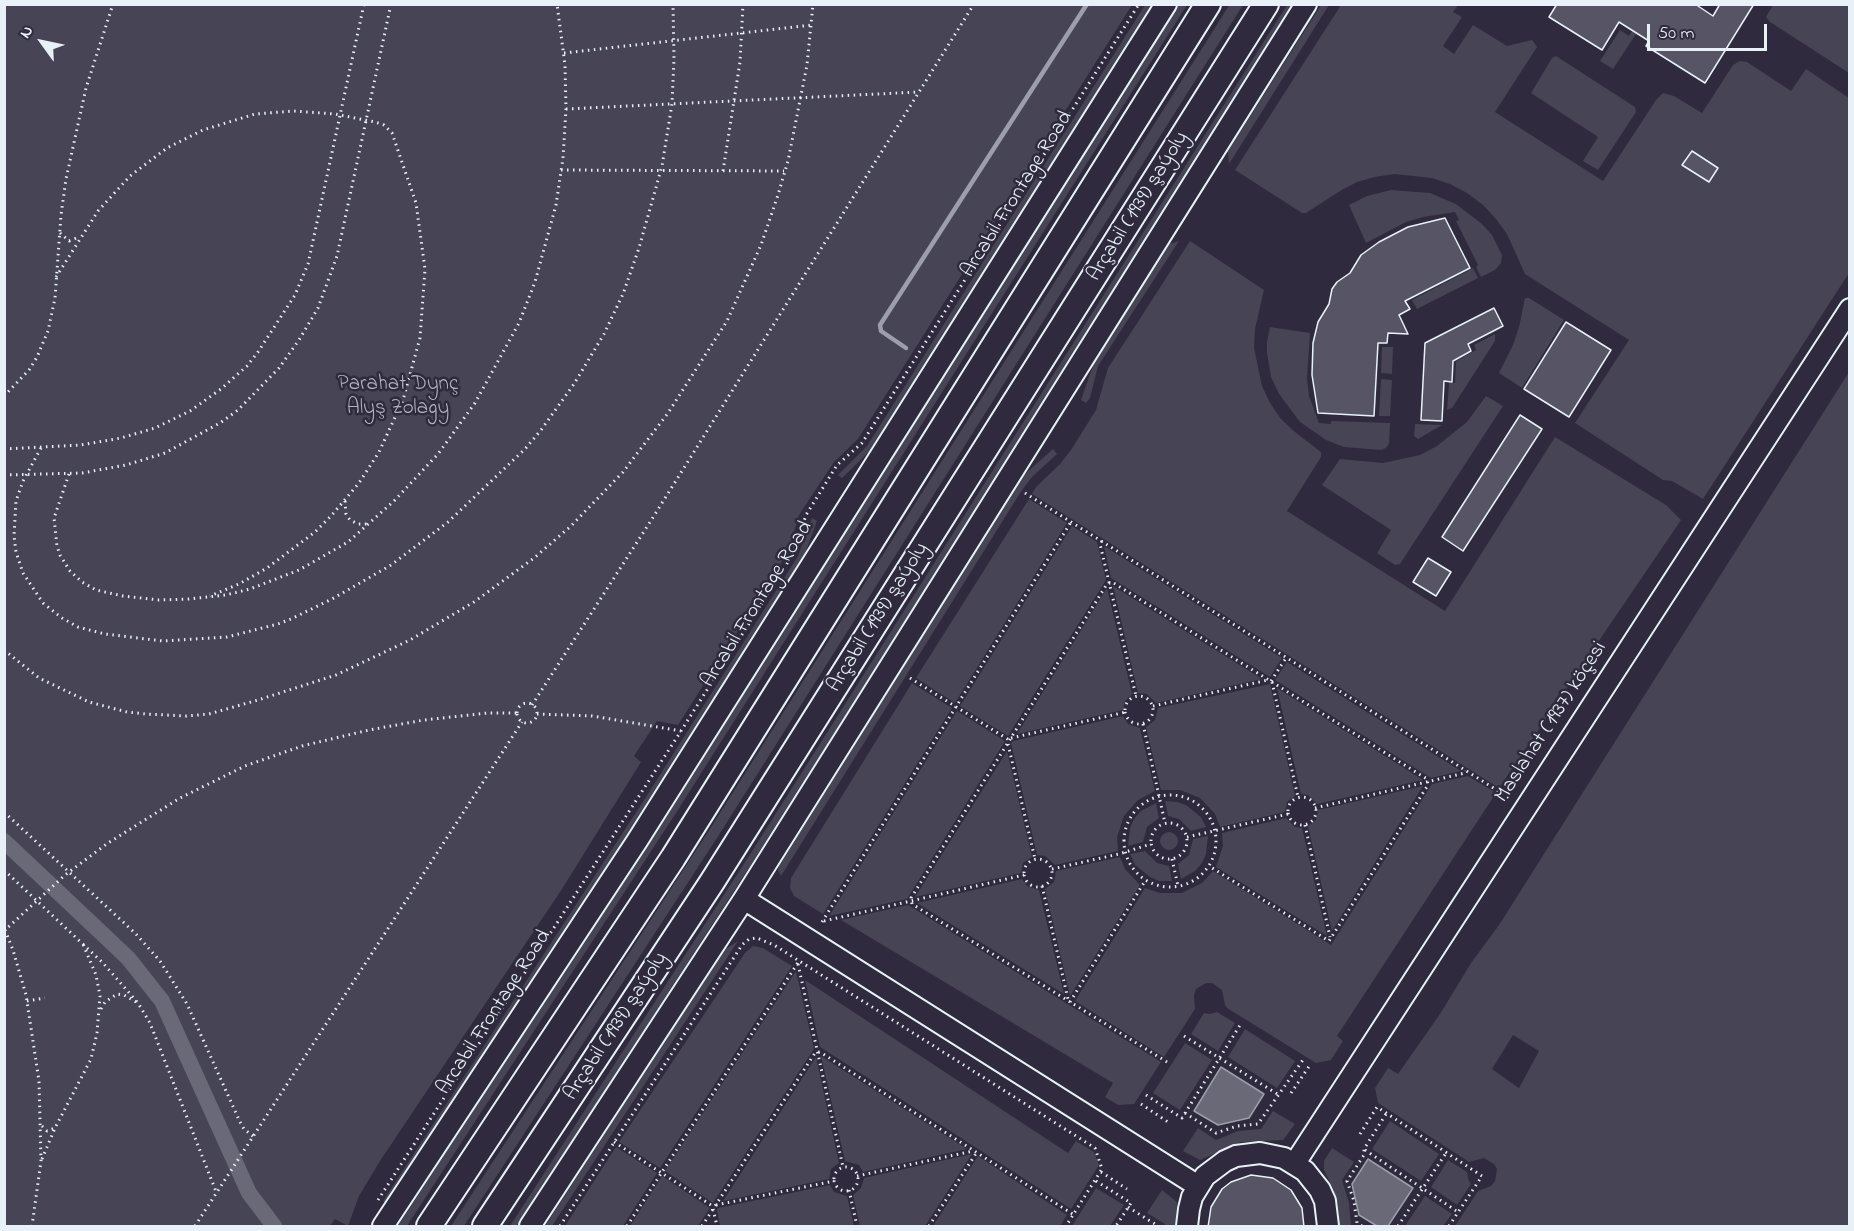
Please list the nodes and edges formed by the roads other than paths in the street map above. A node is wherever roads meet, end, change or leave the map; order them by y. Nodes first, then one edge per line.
1 (1166, 4) edge
2 (1208, 4) edge
3 (1266, 4) edge
4 (1306, 4) edge
5 (1850, 309) edge
6 (744, 899) junction
7 (1295, 1163) junction
8 (1198, 1186) junction
9 (383, 1227) edge
10 (429, 1227) edge
11 (485, 1227) edge
12 (530, 1227) edge
13 (1188, 1227) edge
14 (1328, 1227) edge

1 - 9 street, Arcabil Frontage Road
2 - 10 main road
3 - 11 main road, Arçabil (1939) şaýoly
4 - 6 street
5 - 7 street, Maslahat (1937) köçesi
6 - 8 street
6 - 12 street
7 - 8 street
7 - 14 street
8 - 13 street

